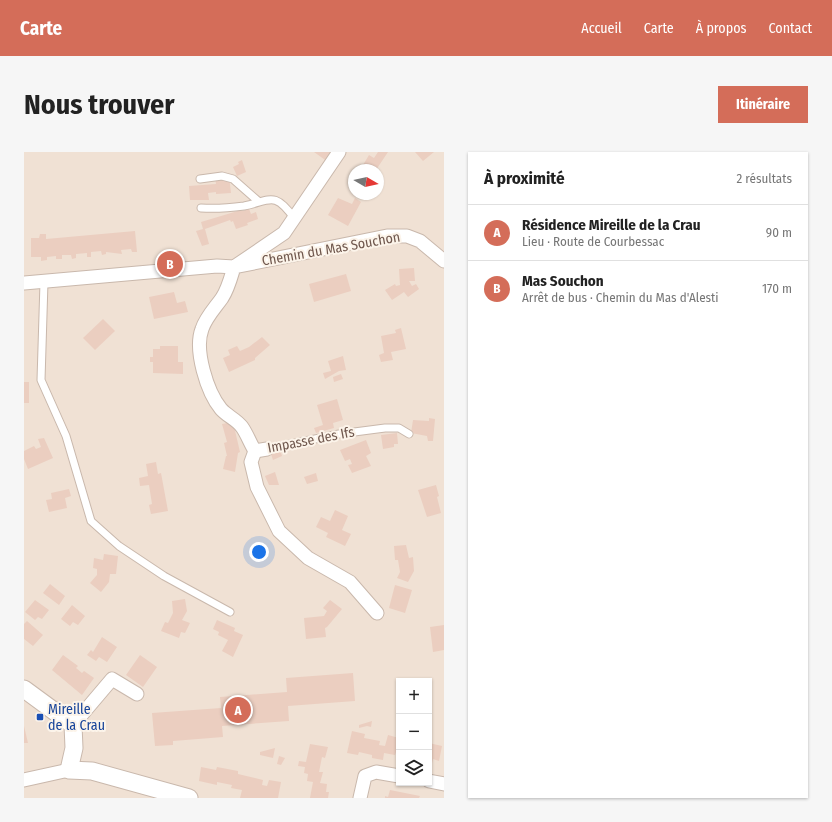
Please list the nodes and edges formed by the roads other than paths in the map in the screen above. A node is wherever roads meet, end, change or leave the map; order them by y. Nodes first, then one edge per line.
1 (339, 152) edge
2 (200, 179) dead end
3 (258, 201) junction
4 (201, 208) dead end
5 (294, 218) junction
6 (444, 261) edge
7 (234, 267) junction
8 (44, 282) junction
9 (24, 283) edge
10 (409, 434) dead end
11 (261, 450) junction
12 (230, 612) dead end
13 (377, 613) dead end
14 (24, 689) edge
15 (137, 694) dead end
16 (73, 725) junction
17 (69, 770) junction
18 (396, 775) edge
19 (24, 780) edge
20 (432, 782) edge
21 (444, 784) edge
22 (189, 798) edge
23 (360, 798) edge

1 - 5 street
2 - 3 lane
3 - 4 lane
3 - 5 lane
5 - 7 street
6 - 7 street, Chemin du Mas Souchon
7 - 8 street, Chemin du Mas Souchon
7 - 11 street, Impasse des Ifs
8 - 9 street, Chemin du Mas Souchon
8 - 12 lane
10 - 11 lane, Impasse des Ifs
11 - 13 street
14 - 16 street
15 - 16 street
16 - 17 street
17 - 19 street
17 - 22 street
18 - 23 street
20 - 21 street

